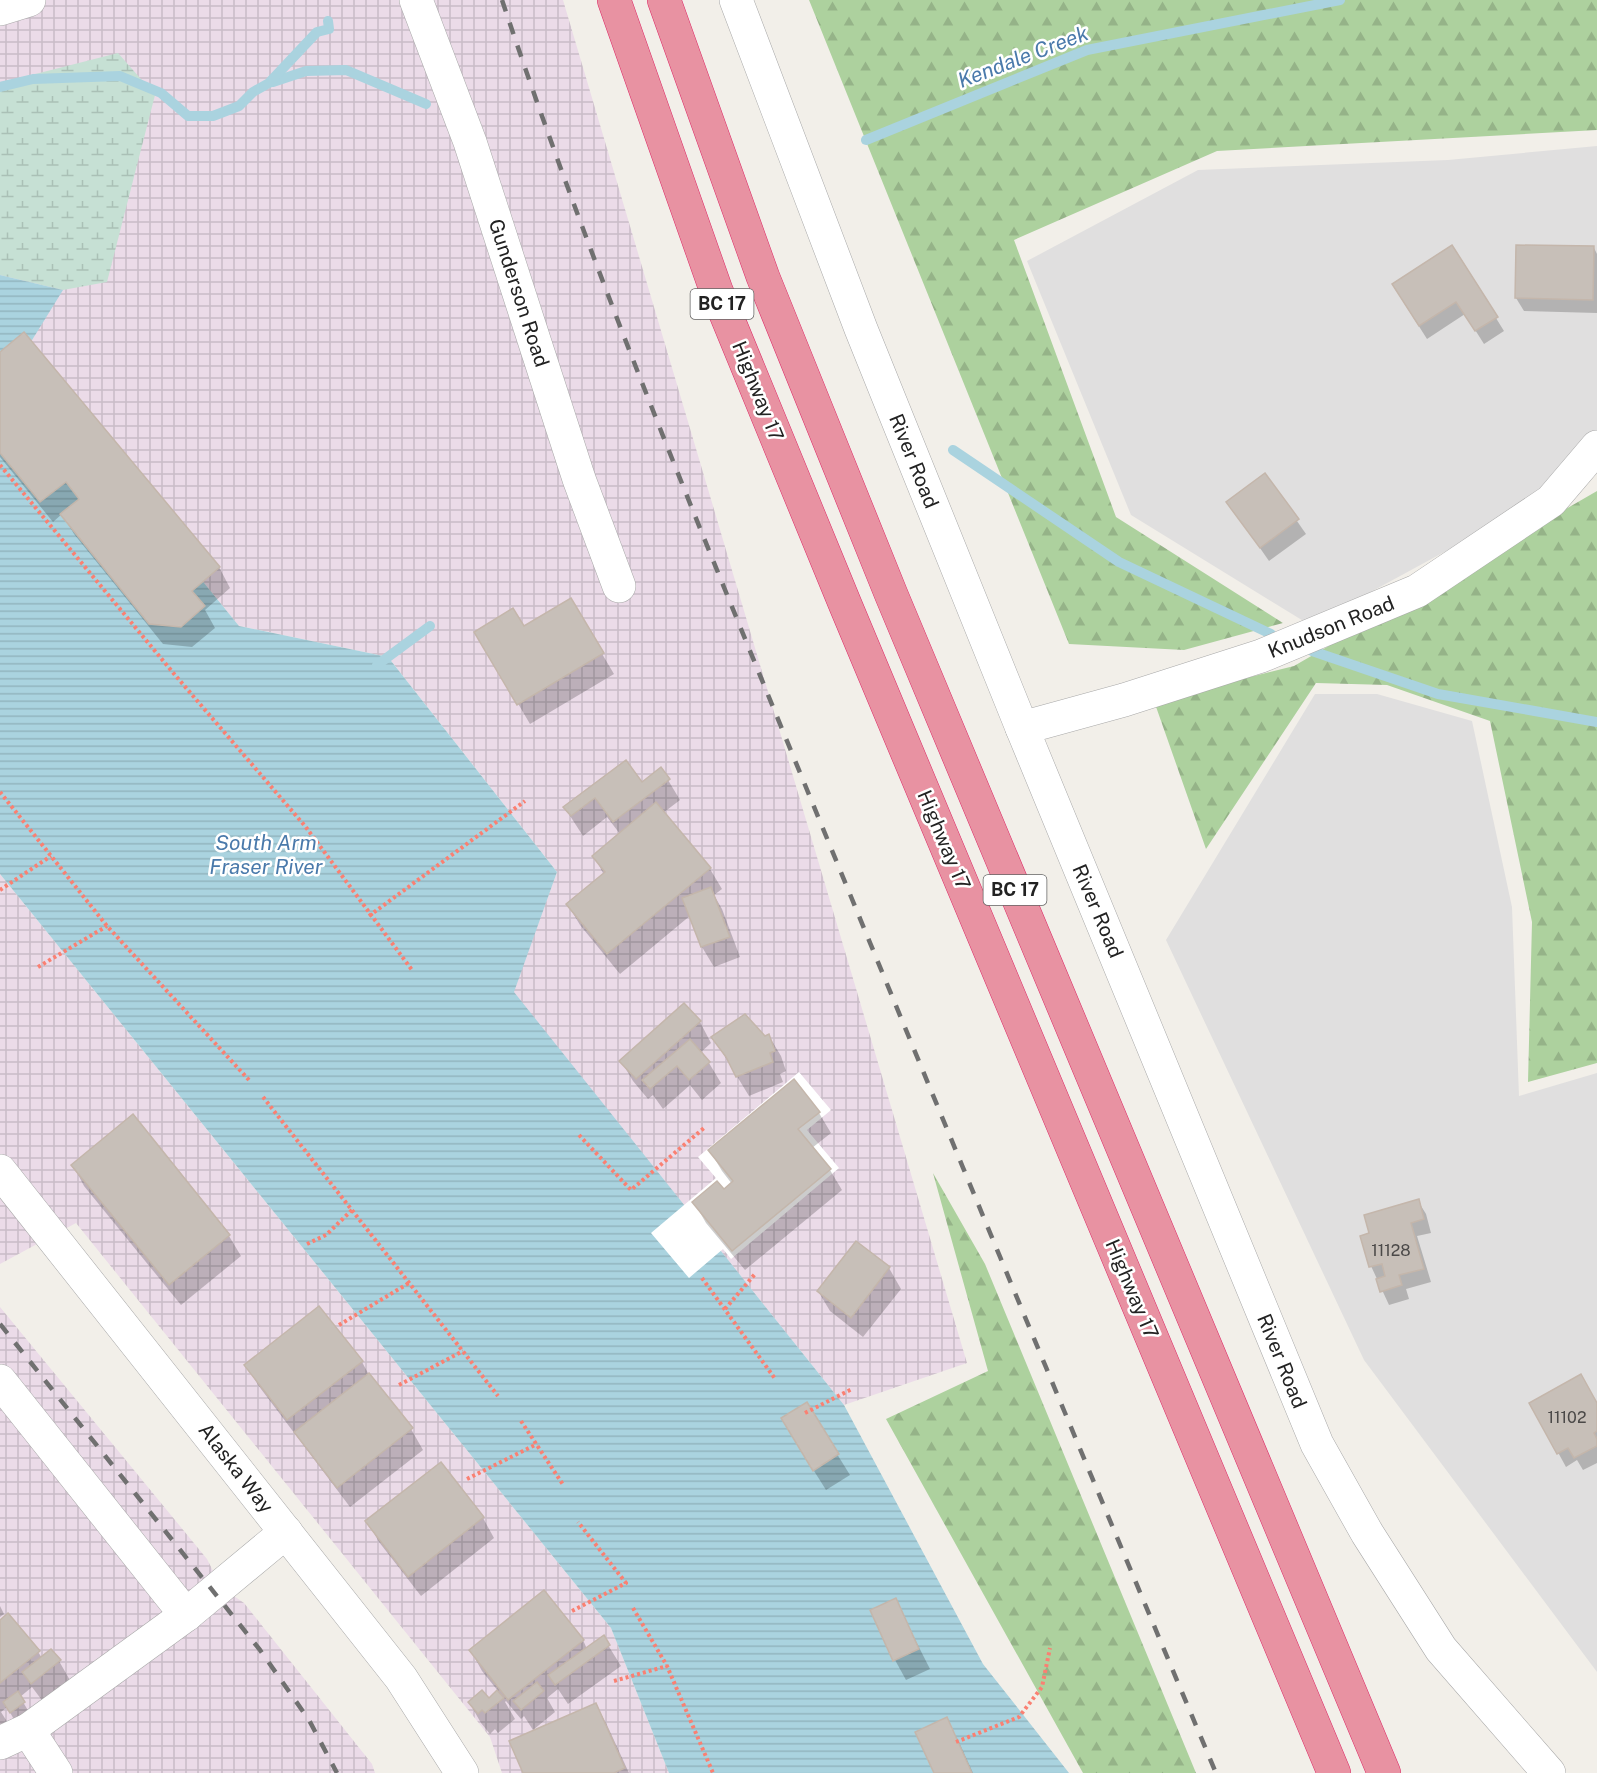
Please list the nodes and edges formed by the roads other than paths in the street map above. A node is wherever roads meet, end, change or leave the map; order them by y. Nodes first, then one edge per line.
1 (29, 0) edge
2 (416, 0) edge
3 (614, 0) edge
4 (664, 0) edge
5 (736, 0) edge
6 (0, 9) edge
7 (1597, 447) edge
8 (619, 586) dead end
9 (1022, 728) junction
10 (0, 1171) edge
11 (0, 1381) edge
12 (286, 1532) junction
13 (186, 1615) junction
14 (14, 1737) edge
15 (57, 1773) edge
16 (462, 1773) edge
17 (1335, 1773) edge
18 (1384, 1773) edge
19 (1549, 1773) edge

1 - 6 street
2 - 8 street, Gunderson Road
3 - 17 highway, Highway 17 / BC 17
4 - 18 highway, BC 17
5 - 9 street, River Road
7 - 9 street, Knudson Road
9 - 19 street, River Road
10 - 12 street, Alaska Way
11 - 13 street
12 - 13 street
12 - 16 street, Alaska Way
13 - 14 street
14 - 15 street

